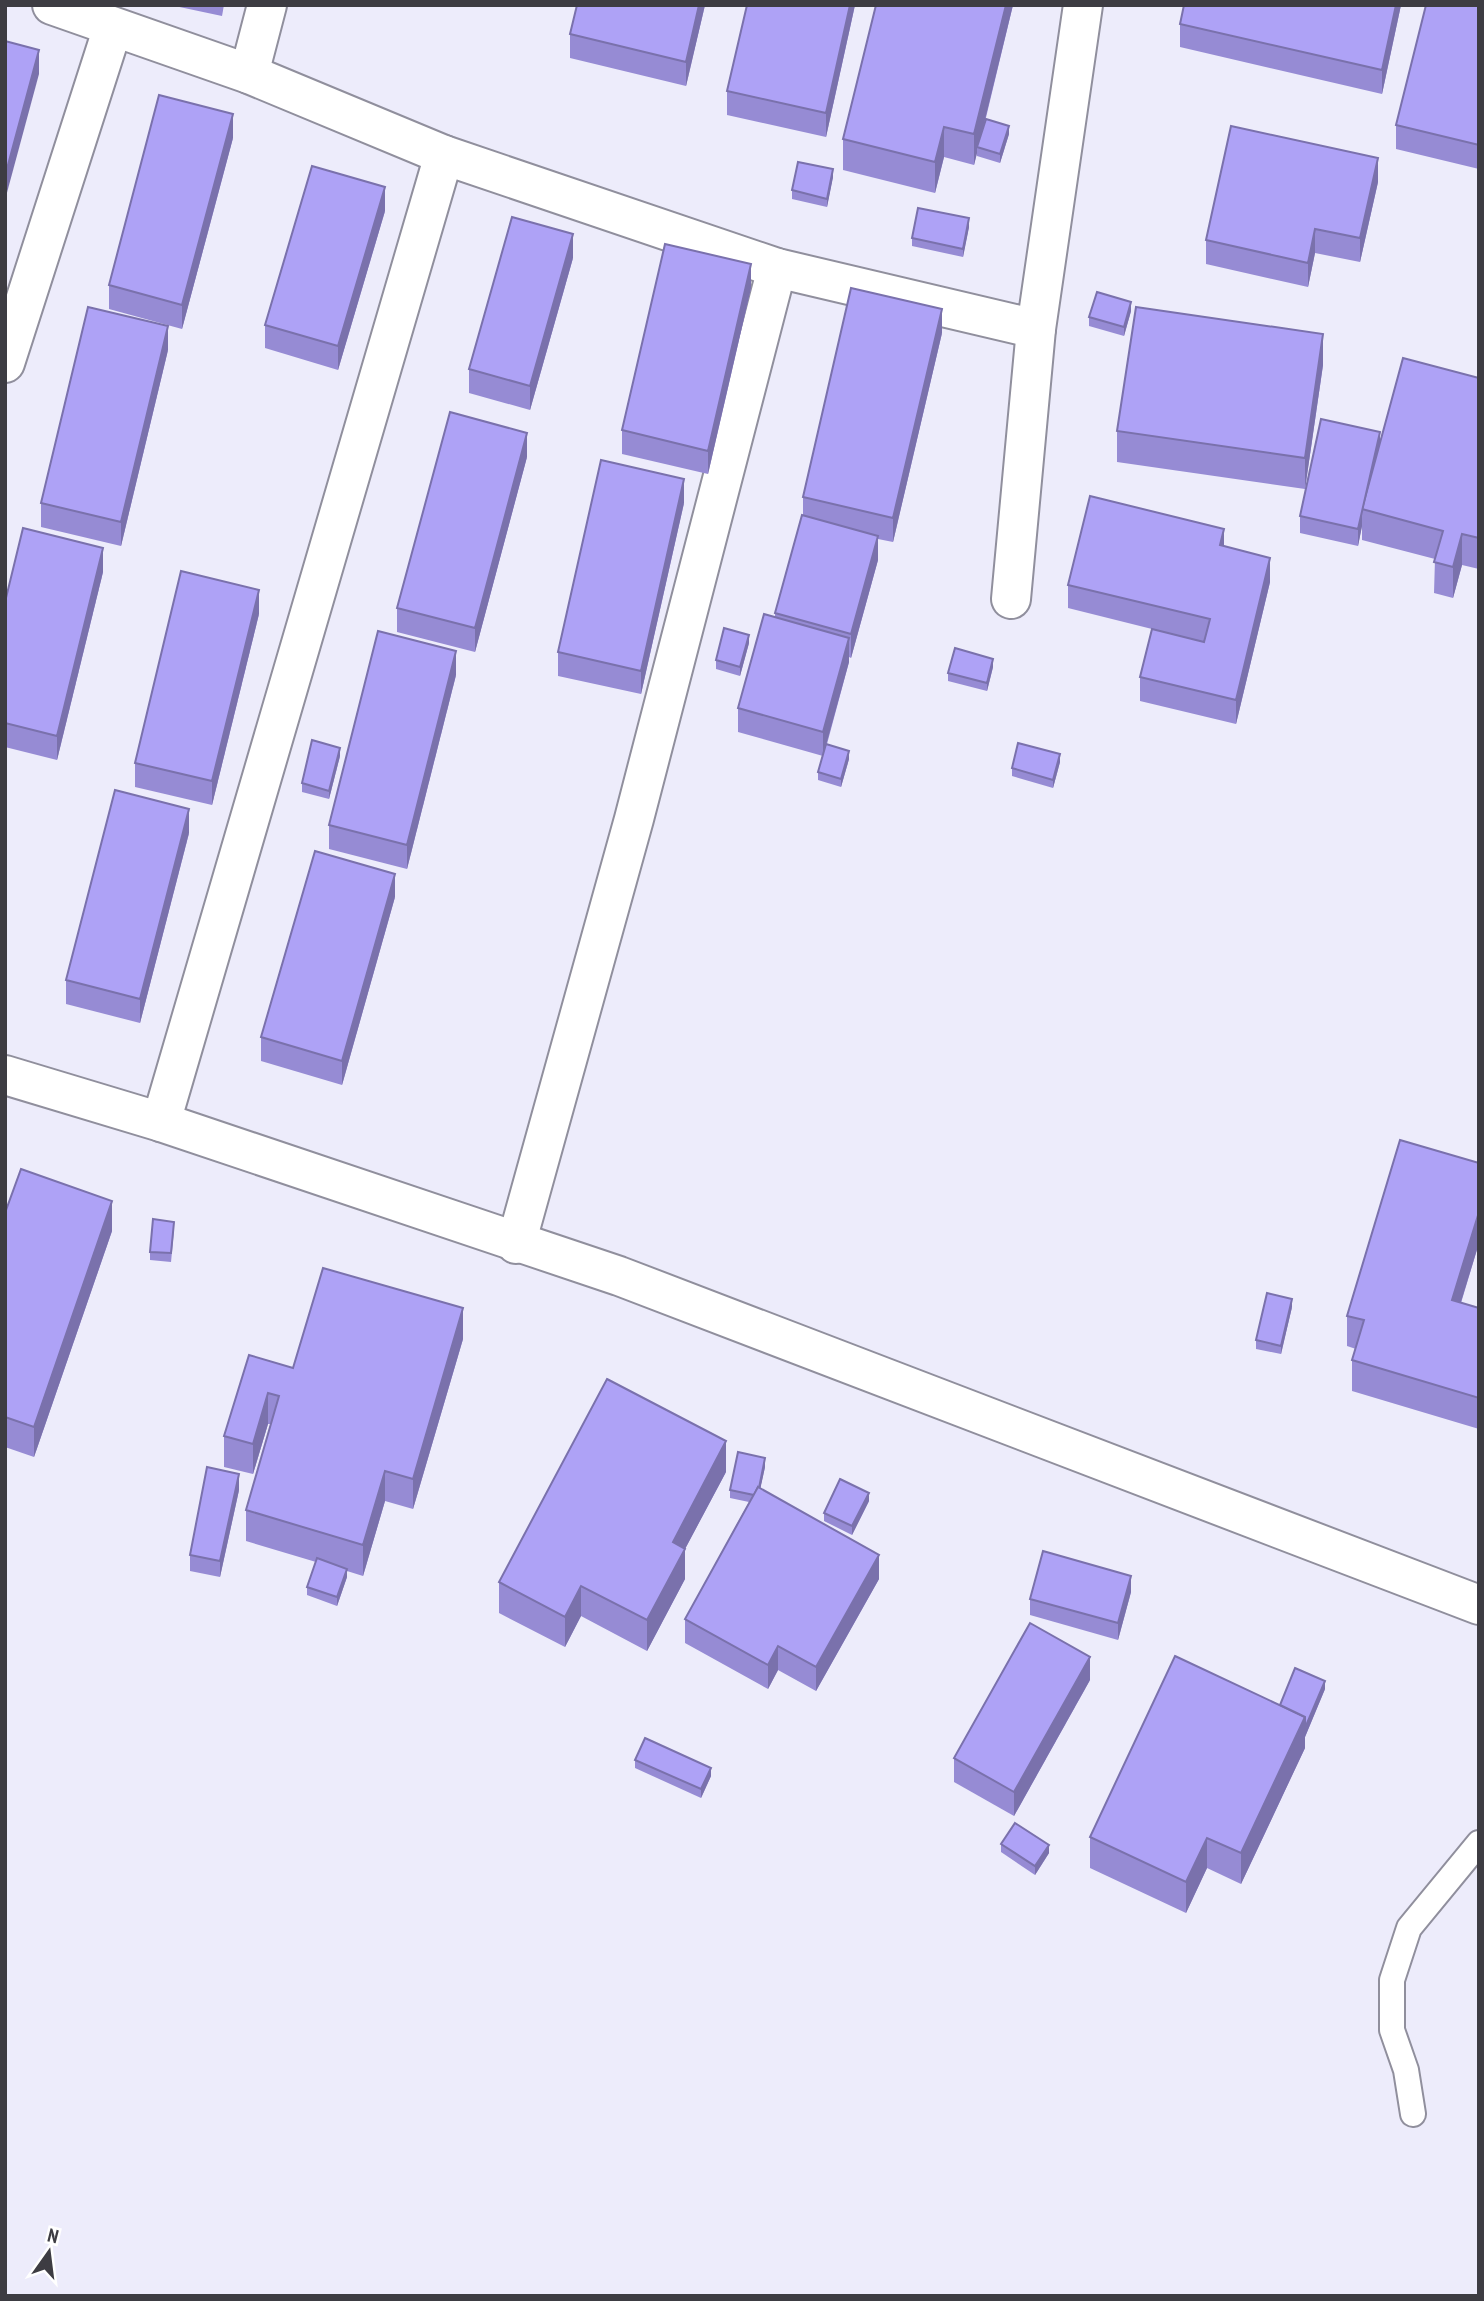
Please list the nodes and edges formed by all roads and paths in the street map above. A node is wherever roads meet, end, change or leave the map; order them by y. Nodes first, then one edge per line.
1 (52, 5) edge
2 (267, 5) edge
3 (1083, 5) edge
4 (113, 27) junction
5 (249, 74) junction
6 (444, 155) junction
7 (777, 268) junction
8 (1036, 329) junction
9 (5, 363) edge
10 (1011, 599) dead end
11 (5, 1075) edge
12 (161, 1122) junction
13 (516, 1244) junction
14 (1479, 1605) edge
15 (1479, 1843) edge
16 (1413, 2114) dead end

1 - 4 street
2 - 5 street
3 - 8 street
4 - 5 street
4 - 9 street
5 - 6 street
6 - 7 street
6 - 12 street
7 - 8 street
7 - 13 street
8 - 10 street
11 - 12 street
12 - 13 street
13 - 14 street
15 - 16 lane

